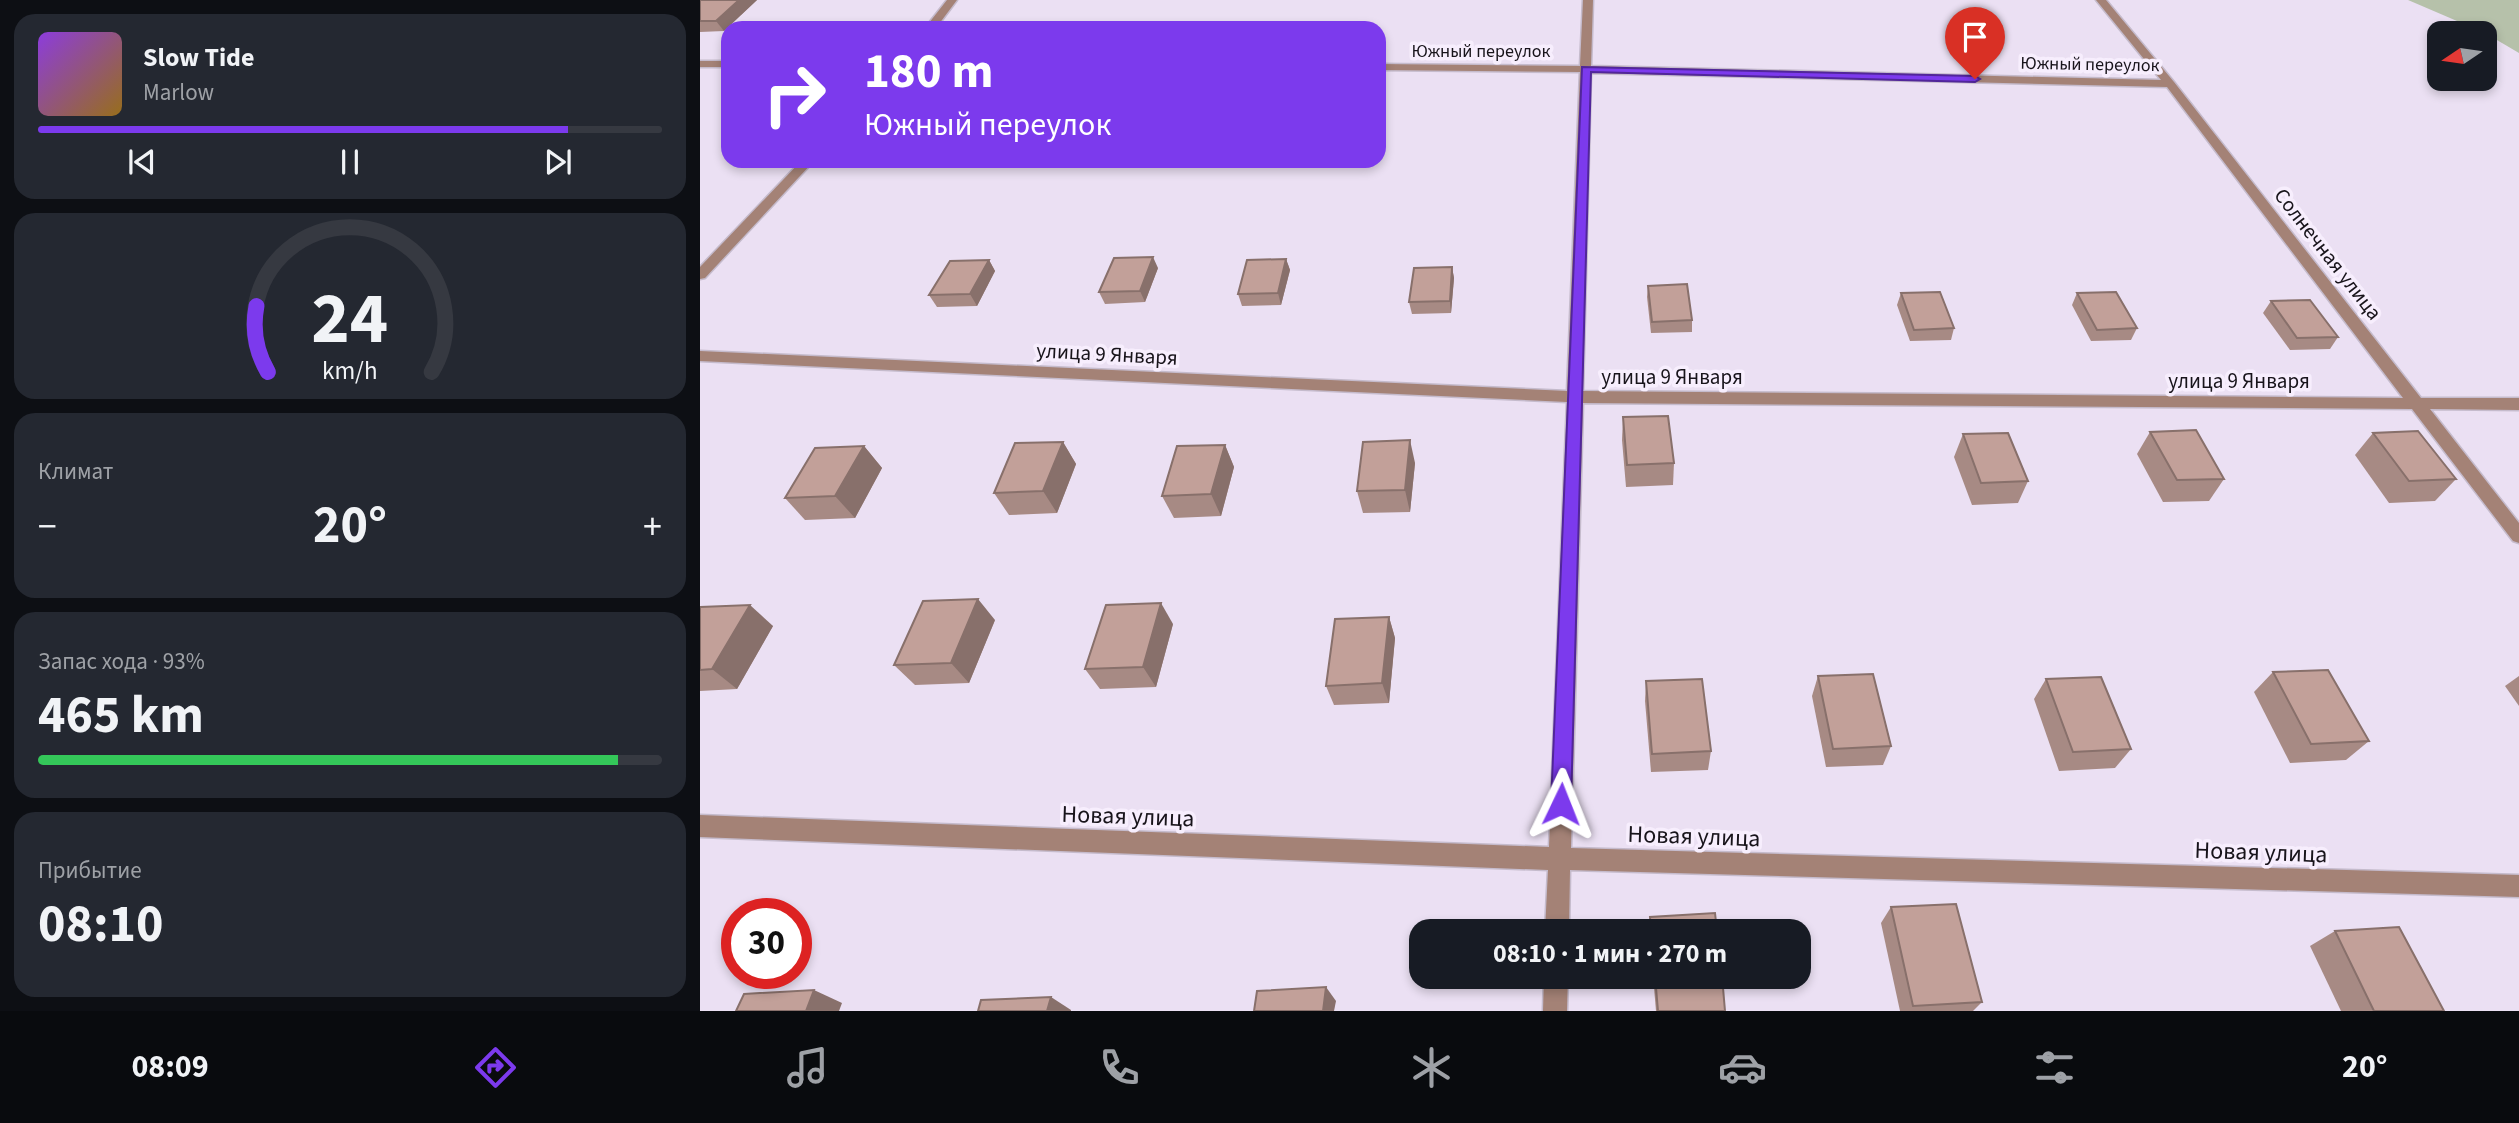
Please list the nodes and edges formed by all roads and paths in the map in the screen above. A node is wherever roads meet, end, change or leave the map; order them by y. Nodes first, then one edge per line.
1 (952, 0) edge
2 (1588, 0) edge
3 (2101, 0) edge
4 (936, 21) edge
5 (700, 64) edge
6 (721, 64) edge
7 (1386, 67) edge
8 (1586, 69) junction
9 (2170, 84) junction
10 (801, 168) edge
11 (700, 275) edge
12 (700, 356) edge
13 (1575, 397) junction
14 (2418, 403) junction
15 (2519, 404) edge
16 (2519, 536) edge
17 (700, 826) edge
18 (1559, 859) junction
19 (2519, 886) edge
20 (1557, 919) edge
21 (1556, 989) edge
22 (1555, 1011) edge

1 - 4 street
2 - 8 street
3 - 9 street, Солнечная улица
5 - 6 street
7 - 8 street, Южный переулок
8 - 9 street, Южный переулок
8 - 13 street
9 - 14 street, Солнечная улица
10 - 11 street
12 - 13 street, улица 9 Января
13 - 14 street, улица 9 Января
13 - 18 street
14 - 15 street, улица 9 Января
14 - 16 street, Солнечная улица
17 - 18 street, Новая улица
18 - 19 street, Новая улица
18 - 20 street
21 - 22 street

